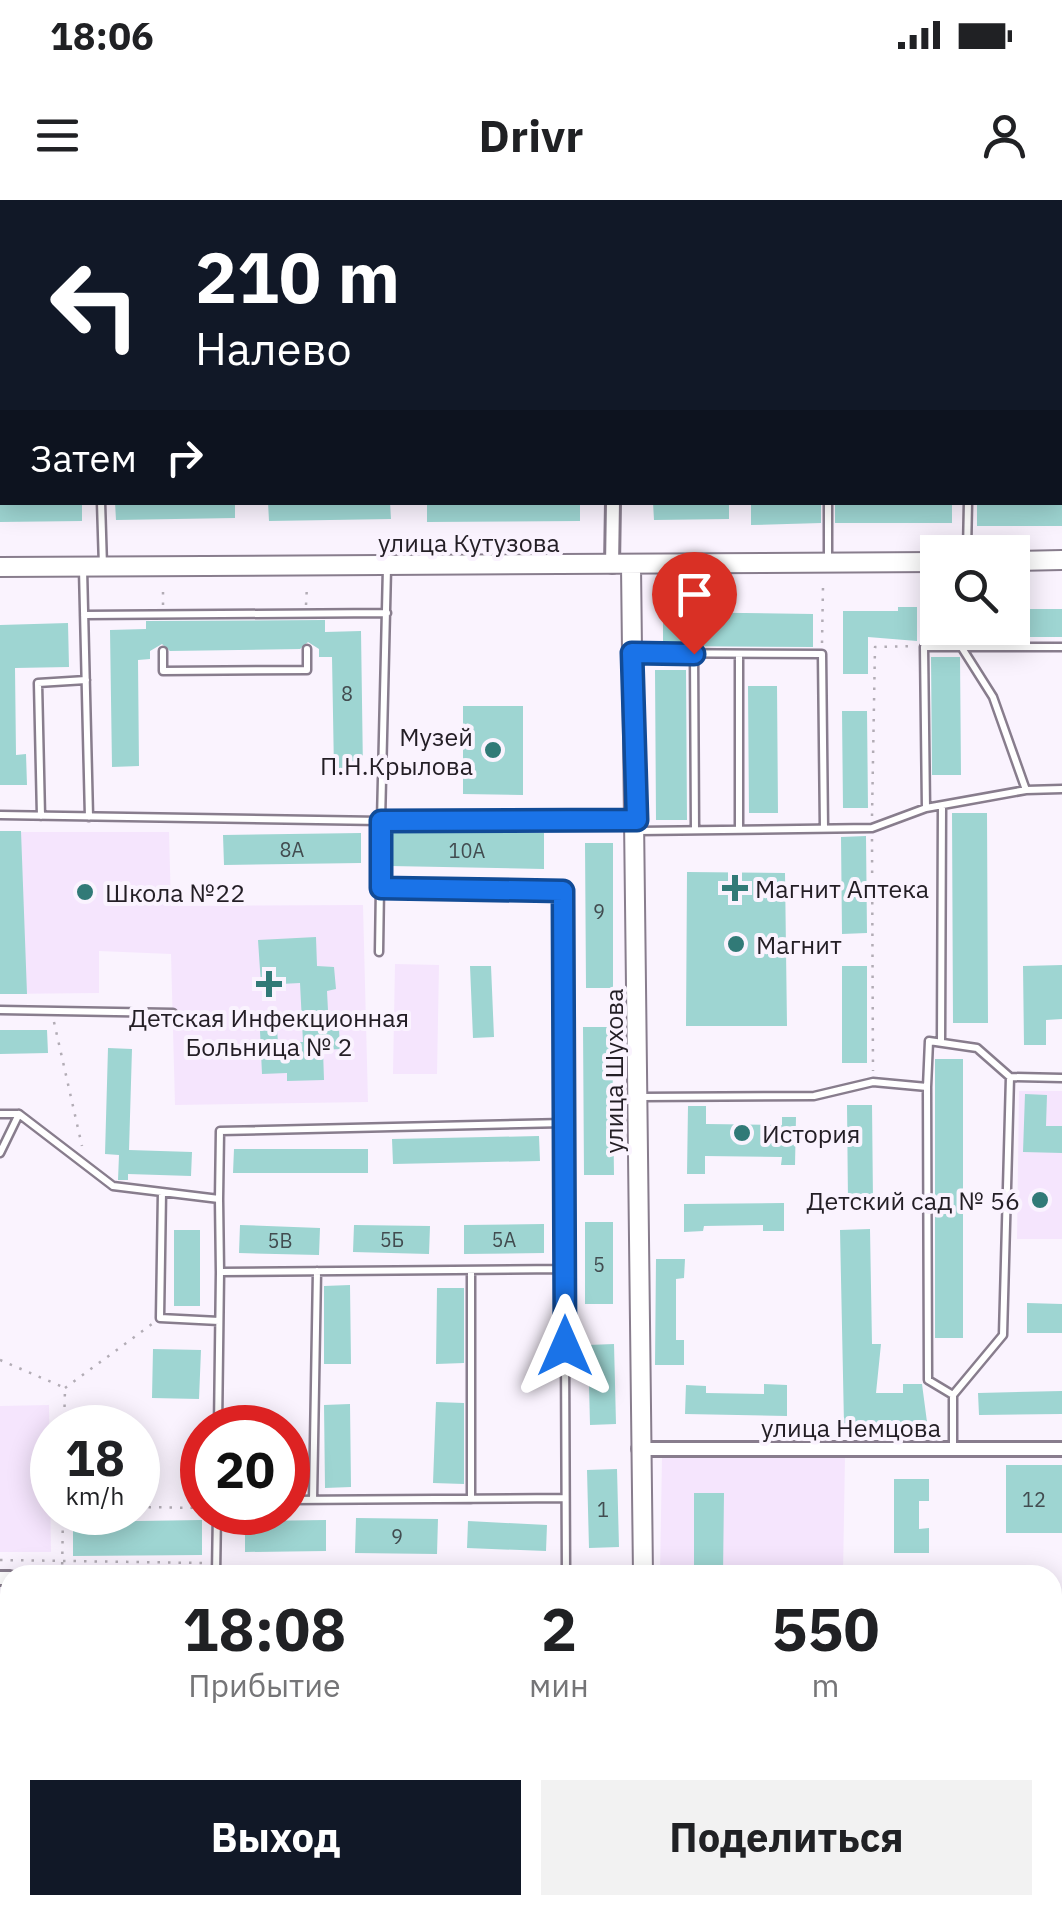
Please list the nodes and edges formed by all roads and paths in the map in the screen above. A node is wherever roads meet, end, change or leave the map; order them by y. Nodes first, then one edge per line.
1 (101, 505) edge
2 (613, 505) edge
3 (828, 505) edge
4 (968, 505) edge
5 (967, 535) edge
6 (1062, 560) edge
7 (1030, 561) edge
8 (920, 562) edge
9 (828, 564) junction
10 (83, 565) junction
11 (103, 566) junction
12 (621, 566) junction
13 (0, 567) edge
14 (387, 567) junction
15 (306, 586) dead end
16 (163, 587) dead end
17 (823, 587) dead end
18 (387, 613) junction
19 (84, 616) junction
20 (306, 616) junction
21 (162, 618) junction
22 (929, 646) junction
23 (947, 646) joint
24 (962, 646) junction
25 (1062, 647) edge
26 (307, 649) dead end
27 (163, 651) dead end
28 (632, 653) junction
29 (694, 654) junction
30 (739, 654) junction
31 (822, 654) junction
32 (86, 680) junction
33 (1062, 789) edge
34 (1026, 790) junction
35 (942, 806) junction
36 (926, 808) junction
37 (0, 815) edge
38 (41, 816) junction
39 (89, 817) junction
40 (381, 821) junction
41 (637, 826) junction
42 (824, 828) junction
43 (872, 828) junction
44 (695, 830) junction
45 (740, 830) junction
46 (381, 888) junction
47 (379, 952) dead end
48 (0, 1010) edge
49 (52, 1011) junction
50 (173, 1013) dead end
51 (941, 1042) junction
52 (1010, 1077) junction
53 (1062, 1078) edge
54 (874, 1082) junction
55 (928, 1087) junction
56 (638, 1097) junction
57 (0, 1114) edge
58 (19, 1114) junction
59 (564, 1123) junction
60 (0, 1153) edge
61 (86, 1166) junction
62 (162, 1192) junction
63 (219, 1199) junction
64 (565, 1269) junction
65 (471, 1270) junction
66 (220, 1272) junction
67 (317, 1272) junction
68 (160, 1318) junction
69 (219, 1321) junction
70 (0, 1360) edge
71 (65, 1388) junction
72 (953, 1395) junction
73 (65, 1405) edge
74 (218, 1405) edge
75 (639, 1449) junction
76 (954, 1450) junction
77 (1062, 1450) edge
78 (565, 1498) junction
79 (471, 1499) junction
80 (310, 1500) edge
81 (314, 1500) junction
82 (62, 1535) edge
83 (217, 1535) edge
84 (0, 1560) edge
85 (62, 1561) junction
86 (216, 1562) joint
87 (62, 1565) edge
88 (566, 1565) edge
89 (643, 1565) edge

1 - 11 lane
2 - 12 street, улица Шухова
3 - 9 lane
4 - 5 lane
6 - 7 street
8 - 9 street, улица Кутузова
9 - 12 street, улица Кутузова
10 - 11 street, улица Кутузова
10 - 13 street, улица Кутузова
10 - 19 lane
11 - 14 street, улица Кутузова
12 - 14 street, улица Кутузова
12 - 28 street, улица Шухова
14 - 18 lane
15 - 20 path
16 - 21 path
17 - 31 path
18 - 20 lane
18 - 40 lane
19 - 21 lane
19 - 32 lane
20 - 21 lane
22 - 23 lane
22 - 36 lane
22 - 43 path
23 - 24 lane
24 - 25 lane
24 - 34 lane
26 - 27 lane
28 - 29 lane
28 - 41 street, улица Шухова
29 - 30 lane
29 - 44 lane
30 - 31 lane
30 - 45 lane
31 - 42 lane
32 - 38 lane
32 - 39 lane
33 - 34 lane
34 - 35 lane
35 - 36 lane
35 - 51 lane
36 - 43 lane
37 - 38 lane
38 - 39 lane
39 - 40 lane
40 - 41 lane
40 - 46 lane
41 - 44 lane
41 - 56 street, улица Шухова
42 - 43 lane
42 - 45 lane
43 - 54 path
44 - 45 lane
46 - 47 lane
46 - 59 lane
48 - 49 lane
49 - 50 lane
49 - 61 path
51 - 52 lane
51 - 55 lane
52 - 53 lane
52 - 72 lane
54 - 55 lane
54 - 56 lane
55 - 72 lane
56 - 75 street, улица Шухова
57 - 58 lane
58 - 60 lane
58 - 61 lane
59 - 63 lane
59 - 64 lane
61 - 62 lane
62 - 63 lane
62 - 68 lane
63 - 66 lane
64 - 65 lane
64 - 78 lane
65 - 67 lane
65 - 79 lane
66 - 67 lane
66 - 69 lane
67 - 81 lane
68 - 69 lane
68 - 71 path
69 - 74 lane
70 - 71 path
71 - 73 path
72 - 76 lane
75 - 76 street, улица Немцова
75 - 89 street, улица Шухова
76 - 77 street, улица Немцова
78 - 79 lane
78 - 88 lane
79 - 81 lane
80 - 81 lane
82 - 85 path
83 - 86 lane
84 - 85 path
85 - 86 path
85 - 87 path

